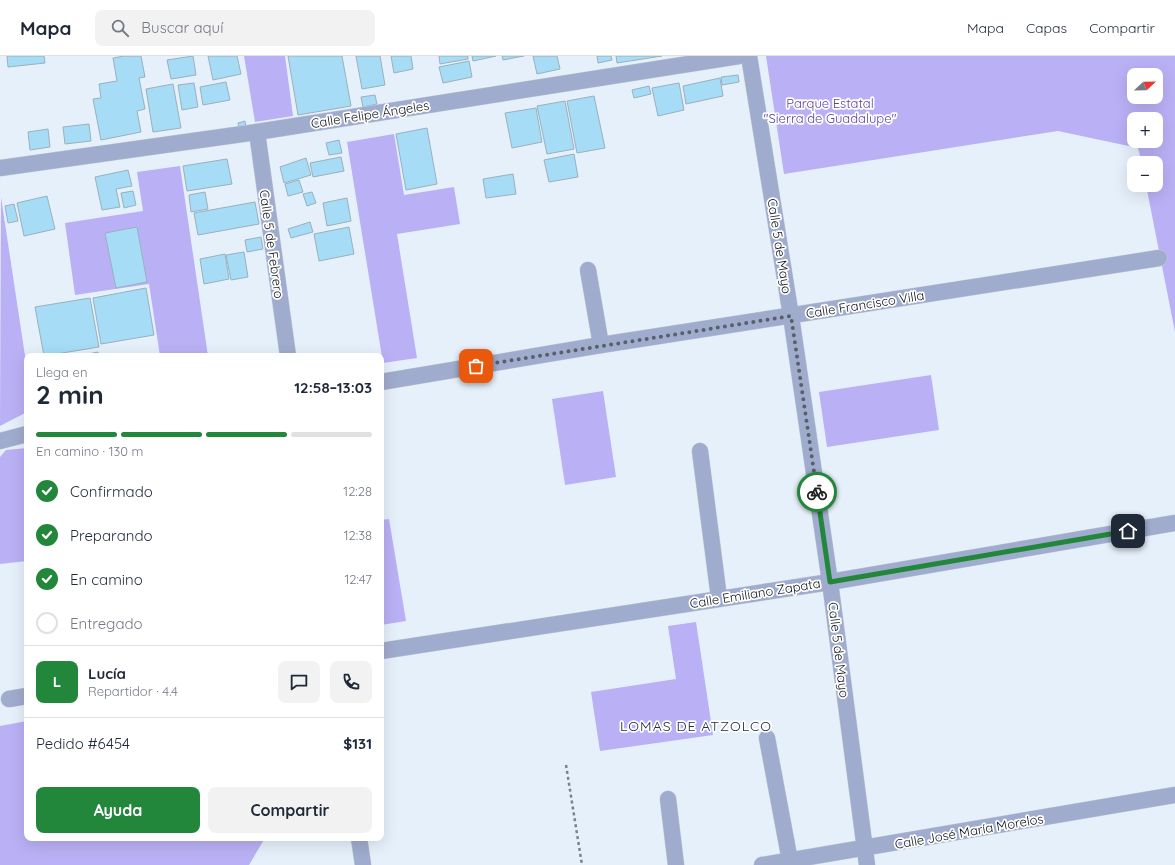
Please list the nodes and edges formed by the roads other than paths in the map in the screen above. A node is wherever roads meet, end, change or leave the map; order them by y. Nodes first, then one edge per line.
1 (739, 56) edge
2 (749, 56) edge
3 (257, 132) junction
4 (0, 168) edge
5 (1159, 258) dead end
6 (588, 270) dead end
7 (791, 316) junction
8 (601, 345) junction
9 (288, 353) edge
10 (384, 381) edge
11 (24, 435) edge
12 (0, 441) edge
13 (700, 451) dead end
14 (1175, 523) edge
15 (830, 582) junction
16 (719, 598) junction
17 (384, 651) edge
18 (24, 696) edge
19 (9, 699) dead end
20 (767, 738) dead end
21 (1175, 795) edge
22 (668, 799) dead end
23 (359, 841) edge
24 (865, 849) junction
25 (790, 861) junction
26 (362, 865) edge
27 (676, 865) edge
28 (762, 865) edge
29 (867, 865) edge

1 - 3 street, Calle Felipe Ángeles
2 - 7 street, Calle 5 de Mayo
3 - 4 street, Calle Felipe Ángeles
3 - 9 street, Calle 5 de Febrero
5 - 7 street, Calle Francisco Villa
6 - 8 street
7 - 8 street, Calle Francisco Villa
7 - 15 street, Calle 5 de Mayo
8 - 10 street, Calle Francisco Villa
11 - 12 street
13 - 16 street
14 - 15 street, Calle Emiliano Zapata
15 - 16 street, Calle Emiliano Zapata
15 - 24 street, Calle 5 de Mayo
16 - 17 street, Calle Emiliano Zapata
18 - 19 street
20 - 25 street
21 - 24 street, Calle José María Morelos
22 - 27 street
23 - 26 street
24 - 25 street, Calle José María Morelos
24 - 29 street, Calle 5 de Mayo
25 - 28 street, Calle José María Morelos

